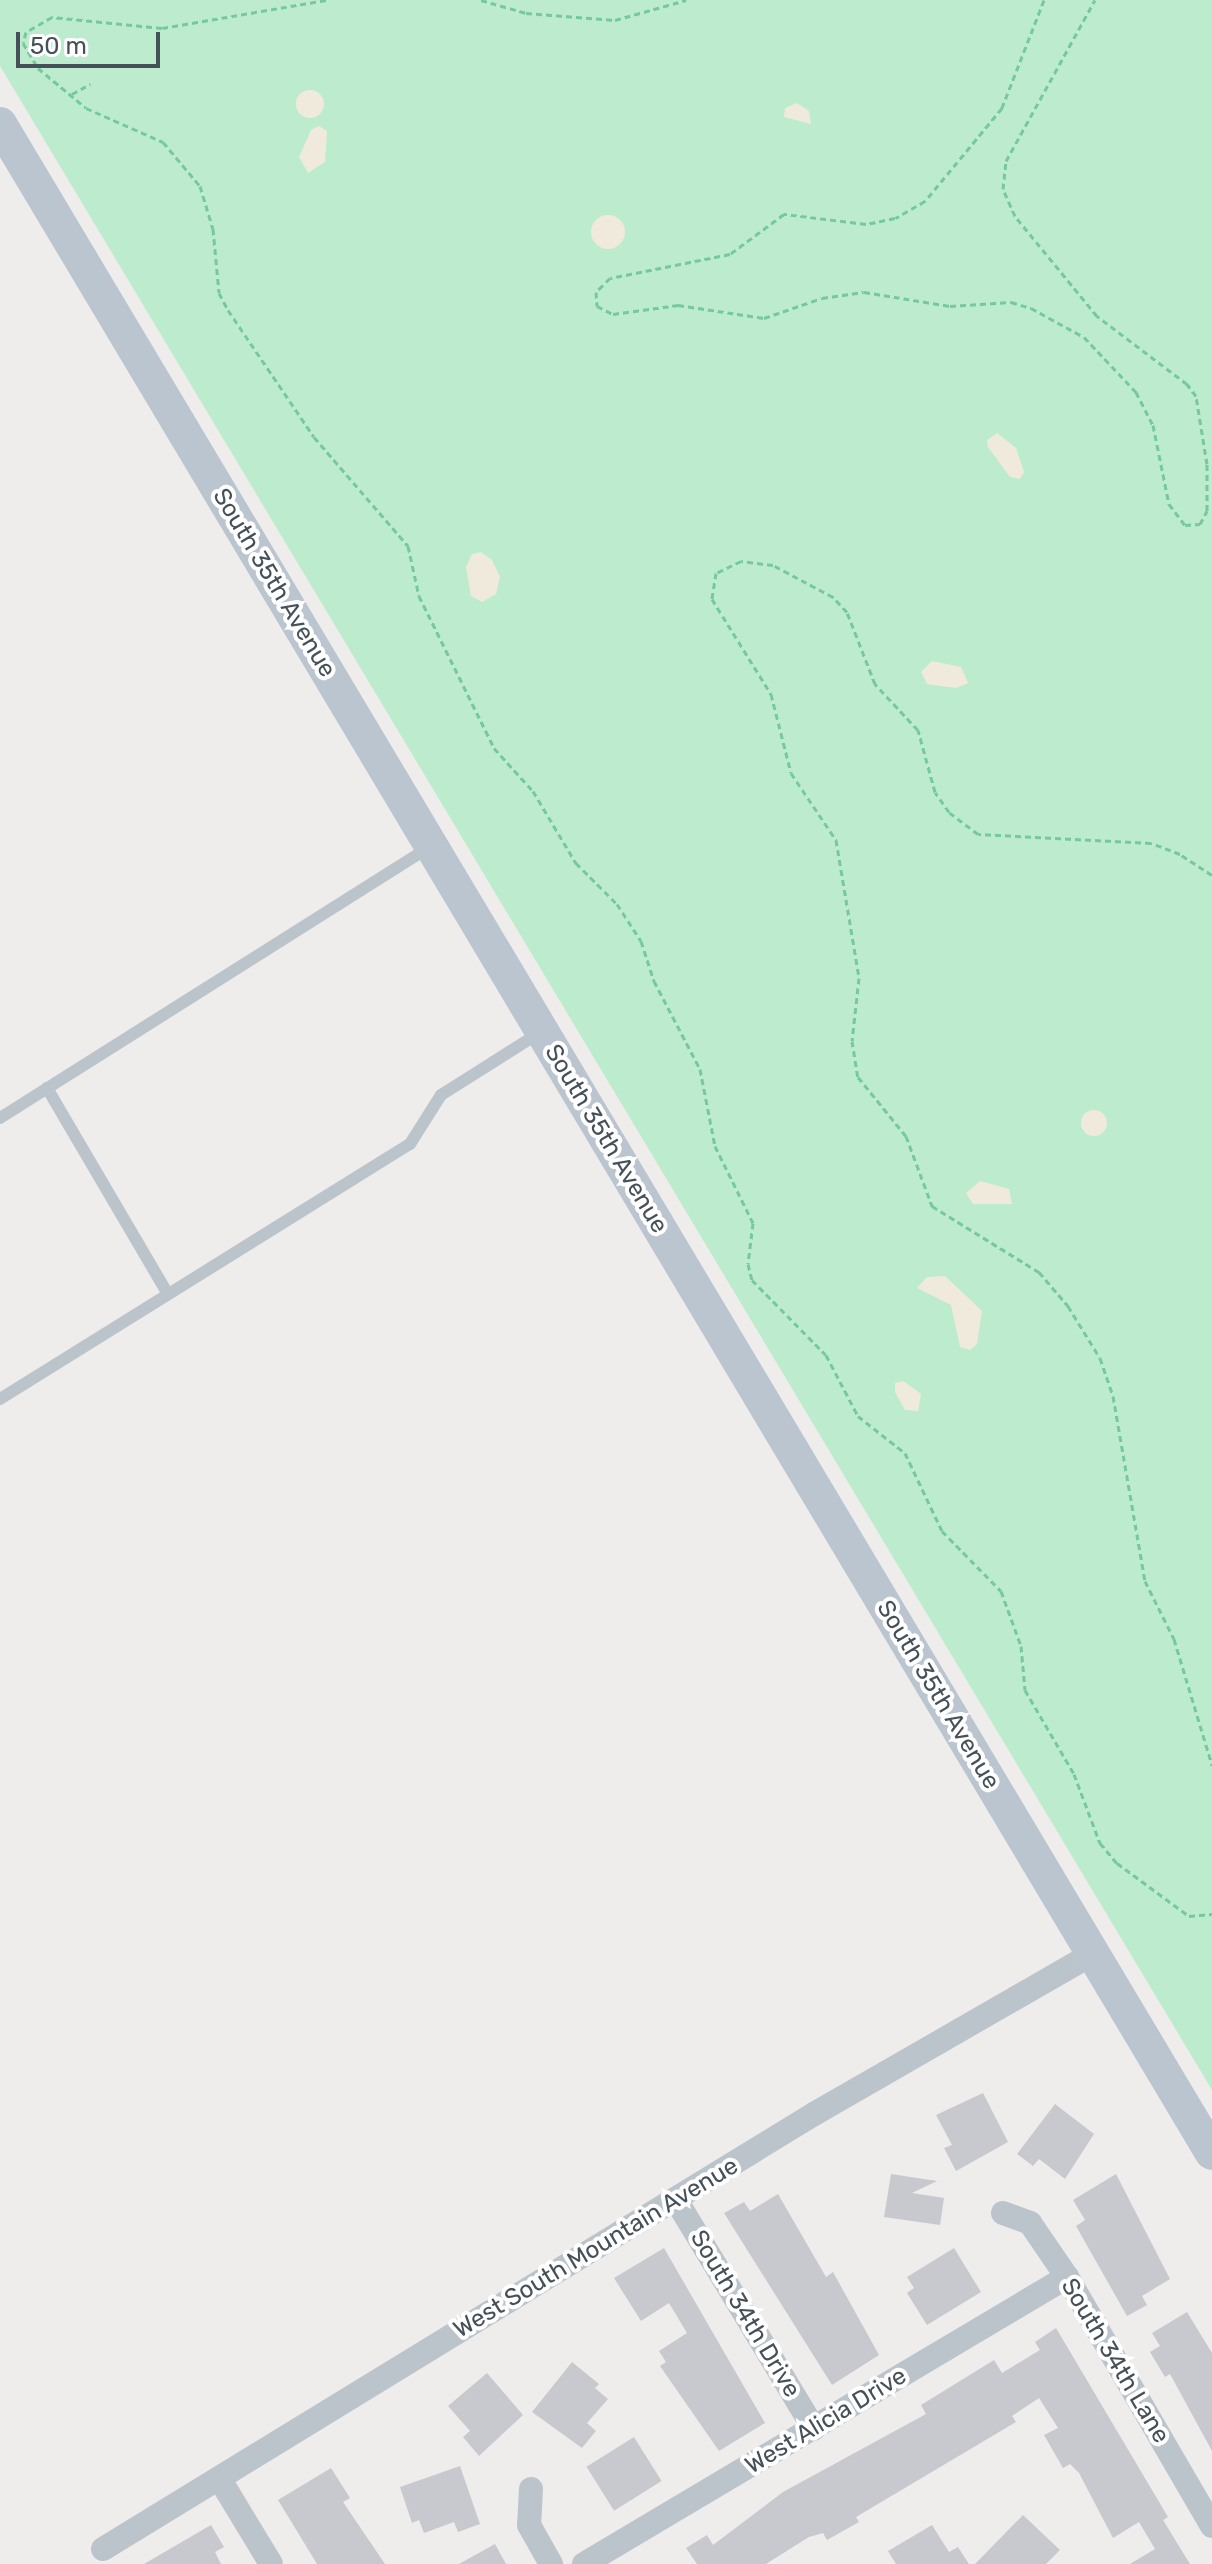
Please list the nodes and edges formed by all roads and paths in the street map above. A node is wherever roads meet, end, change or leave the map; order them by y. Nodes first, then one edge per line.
1 (326, 0) edge
2 (481, 0) edge
3 (686, 0) edge
4 (1044, 0) edge
5 (1095, 0) edge
6 (90, 84) dead end
7 (72, 94) junction
8 (0, 124) edge
9 (431, 846) junction
10 (1212, 875) edge
11 (541, 1032) junction
12 (47, 1088) junction
13 (0, 1118) edge
14 (168, 1294) junction
15 (0, 1399) edge
16 (1212, 1765) edge
17 (1212, 1914) edge
18 (1092, 1954) junction
19 (1212, 2153) edge
20 (676, 2200) junction
21 (1003, 2213) dead end
22 (1067, 2277) junction
23 (814, 2429) junction
24 (219, 2478) junction
25 (531, 2489) dead end
26 (1212, 2526) edge
27 (103, 2549) dead end
28 (271, 2564) edge
29 (551, 2564) edge
30 (584, 2564) edge

1 - 7 path
2 - 3 path
4 - 5 path
6 - 7 path
7 - 17 path
8 - 9 main road, South 35th Avenue
9 - 11 main road, South 35th Avenue
9 - 12 lane
10 - 16 path
11 - 14 lane
11 - 18 main road, South 35th Avenue
12 - 13 lane
12 - 14 lane
14 - 15 lane
18 - 19 main road, South 35th Avenue
18 - 20 street, West South Mountain Avenue
20 - 23 street, South 34th Drive
20 - 24 street, West South Mountain Avenue
21 - 22 street, South 34th Lane
22 - 23 street, West Alicia Drive
22 - 26 street, South 34th Lane
23 - 30 street, West Alicia Drive
24 - 27 street, West South Mountain Avenue
24 - 28 street
25 - 29 street

